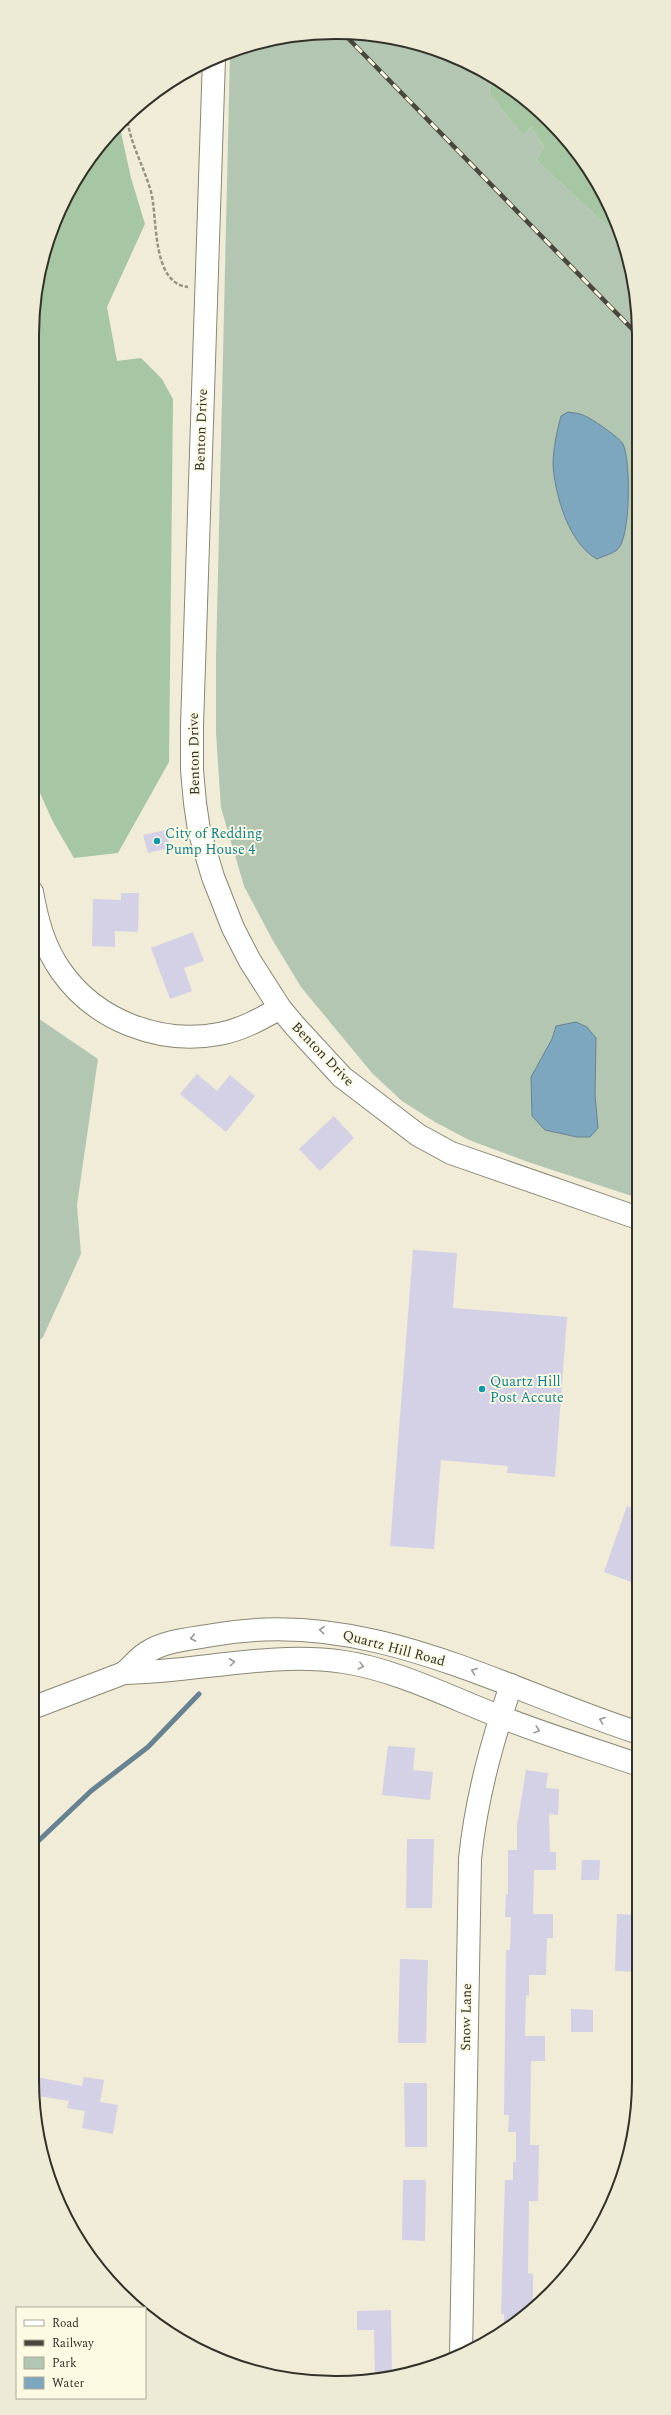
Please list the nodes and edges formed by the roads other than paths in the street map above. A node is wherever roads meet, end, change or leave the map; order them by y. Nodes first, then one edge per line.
1 (214, 66) edge
2 (39, 922) edge
3 (280, 1008) junction
4 (632, 1216) edge
5 (124, 1673) junction
6 (511, 1684) junction
7 (39, 1705) edge
8 (500, 1717) junction
9 (632, 1731) edge
10 (632, 1763) edge
11 (461, 2348) edge

1 - 3 street, Benton Drive
2 - 3 street
3 - 4 street, Benton Drive
6 -> 5 street, Quartz Hill Road
5 - 7 street, Quartz Hill Road
5 -> 8 street, Quartz Hill Road
6 - 8 street, Snow Lane
9 -> 6 street, Quartz Hill Road
8 -> 10 street, Quartz Hill Road
8 - 11 street, Snow Lane

